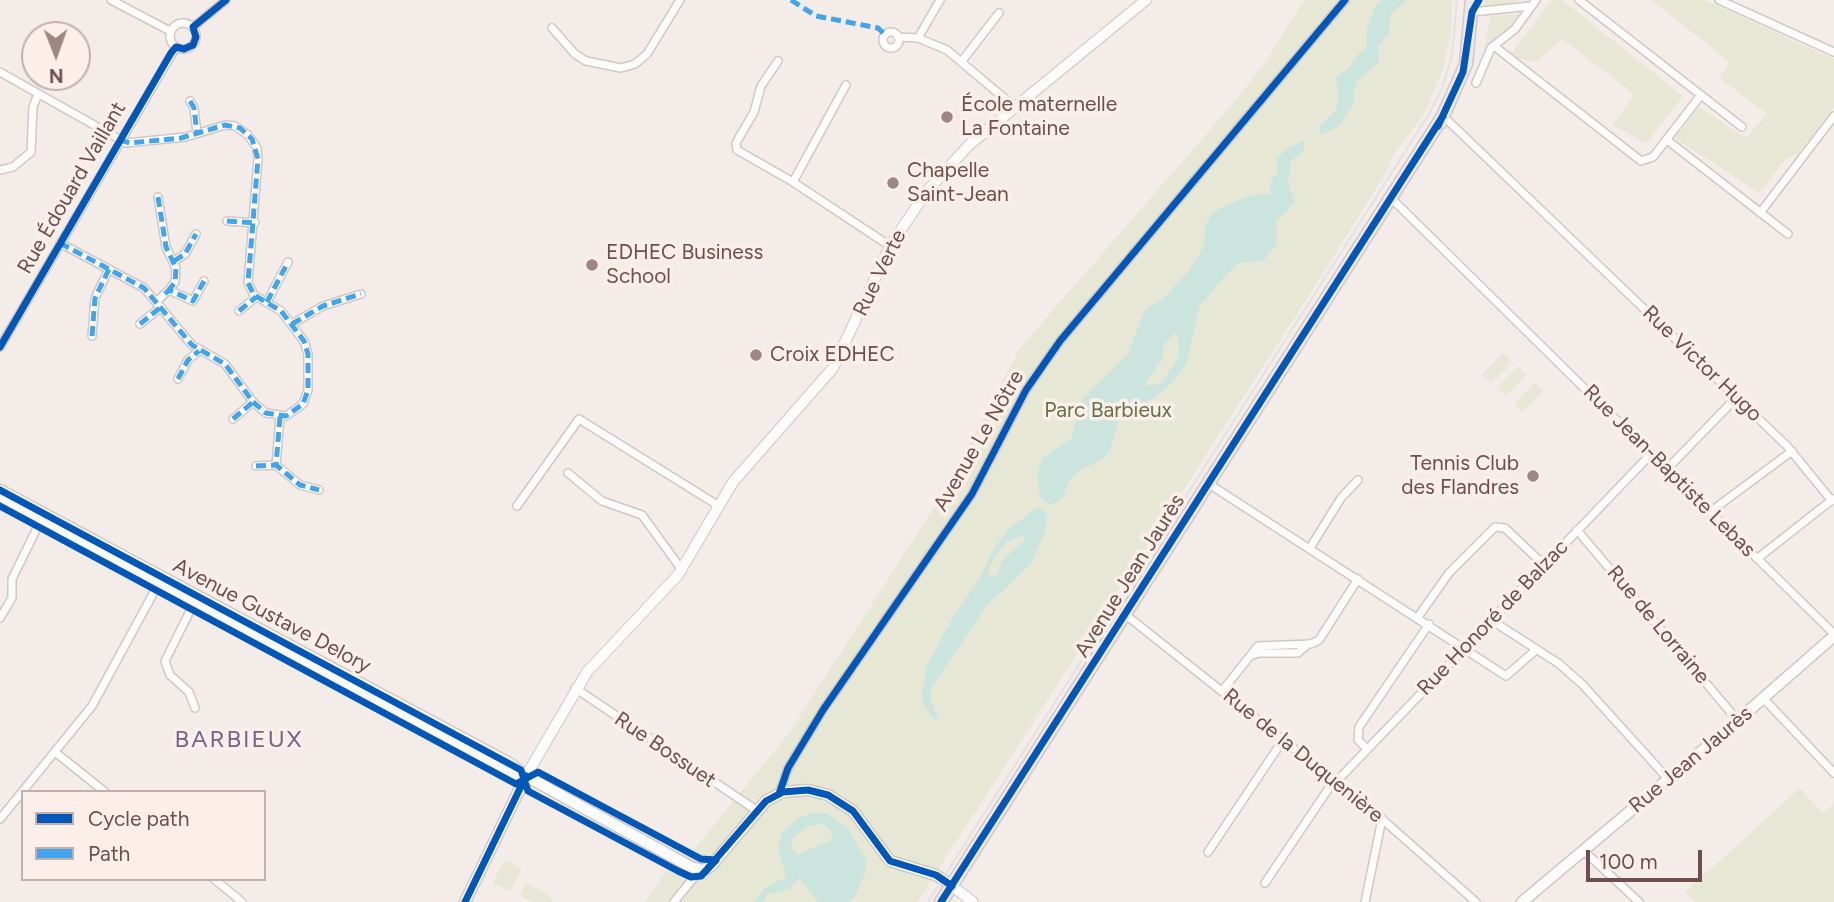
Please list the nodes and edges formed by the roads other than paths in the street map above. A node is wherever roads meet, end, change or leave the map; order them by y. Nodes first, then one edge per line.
1 (111, 0) edge
2 (226, 0) edge
3 (680, 0) edge
4 (940, 0) edge
5 (1146, 0) edge
6 (1345, 0) edge
7 (1579, 0) edge
8 (1719, 0) edge
9 (1534, 3) edge
10 (1472, 6) edge
11 (999, 13) dead end
12 (193, 27) junction
13 (552, 28) dead end
14 (170, 31) junction
15 (899, 37) dead end
16 (918, 38) junction
17 (1494, 46) junction
18 (176, 47) junction
19 (1834, 52) edge
20 (779, 61) dead end
21 (962, 61) junction
22 (0, 72) edge
23 (1476, 83) dead end
24 (846, 85) dead end
25 (38, 94) junction
26 (1701, 95) junction
27 (190, 101) dead end
28 (1016, 108) junction
29 (1443, 116) junction
30 (1834, 116) edge
31 (1742, 127) dead end
32 (197, 133) junction
33 (120, 140) junction
34 (1667, 140) junction
35 (0, 170) edge
36 (793, 183) junction
37 (158, 197) dead end
38 (1392, 199) junction
39 (1760, 213) junction
40 (227, 221) dead end
41 (255, 223) junction
42 (196, 234) dead end
43 (1788, 234) dead end
44 (60, 243) junction
45 (890, 246) junction
46 (174, 261) junction
47 (288, 262) dead end
48 (109, 269) junction
49 (204, 281) dead end
50 (169, 290) junction
51 (361, 294) dead end
52 (256, 297) junction
53 (267, 302) junction
54 (159, 304) junction
55 (239, 311) dead end
56 (140, 324) dead end
57 (292, 324) junction
58 (92, 336) dead end
59 (0, 347) edge
60 (199, 352) junction
61 (178, 379) dead end
62 (1736, 398) junction
63 (253, 402) junction
64 (281, 417) junction
65 (233, 419) dead end
66 (1792, 450) junction
67 (1651, 453) junction
68 (276, 465) junction
69 (256, 466) dead end
70 (1667, 469) junction
71 (568, 473) dead end
72 (1358, 480) dead end
73 (1209, 484) junction
74 (0, 490) edge
75 (319, 490) dead end
76 (0, 498) edge
77 (1833, 500) edge
78 (517, 506) dead end
79 (719, 506) junction
80 (1710, 512) junction
81 (41, 520) junction
82 (1577, 530) junction
83 (1310, 548) junction
84 (1758, 558) junction
85 (1544, 565) junction
86 (682, 570) junction
87 (1358, 579) junction
88 (160, 581) junction
89 (194, 603) junction
90 (1126, 615) junction
91 (1418, 617) junction
92 (0, 618) edge
93 (1491, 620) junction
94 (1429, 624) junction
95 (1834, 635) edge
96 (1465, 647) junction
97 (1537, 649) junction
98 (575, 688) junction
99 (1222, 691) junction
100 (1764, 699) junction
101 (195, 708) dead end
102 (1738, 721) junction
103 (1283, 740) junction
104 (1367, 749) junction
105 (55, 752) junction
106 (1834, 773) edge
107 (526, 776) junction
108 (1668, 779) junction
109 (1334, 782) junction
110 (24, 790) edge
111 (102, 790) edge
112 (21, 793) edge
113 (779, 794) junction
114 (756, 810) junction
115 (0, 819) edge
116 (1382, 819) junction
117 (1584, 851) junction
118 (1208, 852) dead end
119 (700, 870) junction
120 (217, 881) edge
121 (1265, 883) dead end
122 (952, 886) junction
123 (243, 902) edge
124 (465, 902) edge
125 (674, 902) edge
126 (941, 902) edge
127 (973, 902) edge
128 (1365, 902) edge
129 (1476, 902) edge
130 (1524, 902) edge
131 (1639, 902) edge

1 - 14 street
2 - 12 street
3 - 13 street
4 - 16 street
5 - 28 street, Rue Verte
6 - 113 street, Avenue Le Nôtre
7 - 26 street
8 - 19 street
9 - 10 street
9 - 17 street
10 - 29 main road, Avenue Jean Jaurès
11 - 21 street
12 - 14 street
12 - 18 street
14 - 18 street
15 - 16 street
16 - 21 street
17 - 23 street
17 - 34 street
18 - 33 street, Rue Édouard Vaillant
20 - 36 street
21 - 28 street
22 - 25 street
24 - 36 street
25 - 33 street
25 - 35 street
26 - 31 street
26 - 34 street
27 - 32 street
28 - 45 street, Rue Verte
29 - 38 main road, Avenue Jean Jaurès
29 - 62 street, Rue Victor Hugo
30 - 39 street
32 - 33 street
32 - 41 street
33 - 44 street, Rue Édouard Vaillant
34 - 39 street
36 - 45 street
37 - 46 street
38 - 67 street, Rue Jean-Baptiste Lebas
38 - 73 main road, Avenue Jean Jaurès
39 - 43 street
40 - 41 street
41 - 52 street
42 - 46 street
44 - 48 street
44 - 59 street, Rue Édouard Vaillant
45 - 79 street, Rue Verte
46 - 50 street
47 - 53 street
48 - 54 street
48 - 58 street
49 - 50 street
50 - 54 street
51 - 57 street
52 - 53 street
52 - 55 street
53 - 57 street
54 - 56 street
54 - 60 street
57 - 64 street
60 - 61 street
60 - 63 street
62 - 66 street, Rue Victor Hugo
62 - 70 street
63 - 64 street
63 - 65 street
64 - 68 street
66 - 77 street, Rue Victor Hugo
66 - 80 street
67 - 70 street, Rue Jean-Baptiste Lebas
67 - 82 street, Rue Honoré de Balzac
68 - 69 street
68 - 75 street
70 - 80 street, Rue Jean-Baptiste Lebas
71 - 86 street
72 - 83 street
73 - 83 street
73 - 90 main road, Avenue Jean Jaurès
74 - 88 main road, Avenue Gustave Delory
76 - 81 main road, Avenue Gustave Delory
77 - 84 street
78 - 79 street
79 - 86 street, Rue Verte
80 - 84 street, Rue Jean-Baptiste Lebas
81 - 88 main road, Avenue Gustave Delory
81 - 92 street
82 - 85 street, Rue Honoré de Balzac
82 - 102 street, Rue de Lorraine
83 - 87 street
84 - 95 street, Rue Jean-Baptiste Lebas
85 - 91 street
85 - 93 street, Rue Honoré de Balzac
86 - 98 street, Rue Verte
87 - 91 street
87 - 99 street
88 - 89 main road, Avenue Gustave Delory
88 - 105 street
88 - 107 main road, Avenue Gustave Delory
89 - 101 street
89 - 107 main road, Avenue Gustave Delory
90 - 99 street, Rue de la Duquenière
90 - 122 main road, Avenue Jean Jaurès
91 - 94 street
93 - 96 street, Rue Honoré de Balzac
93 - 97 street
94 - 96 street
94 - 104 street
95 - 100 main road, Rue Jean Jaurès
96 - 97 street
96 - 104 street, Rue Honoré de Balzac
97 - 108 street
98 - 107 street, Rue Verte
98 - 114 street, Rue Bossuet
99 - 103 street, Rue de la Duquenière
100 - 102 main road, Rue Jean Jaurès
100 - 106 street
102 - 108 main road, Rue Jean Jaurès
103 - 109 street, Rue de la Duquenière
103 - 118 street
104 - 109 street, Rue Honoré de Balzac
105 - 110 street
105 - 111 street
107 - 119 main road, Avenue Gustave Delory
107 - 124 main road
108 - 117 main road, Rue Jean Jaurès
109 - 116 street, Rue de la Duquenière
109 - 121 street, Rue Honoré de Balzac
112 - 115 street
113 - 114 main road
113 - 122 main road
114 - 119 main road
116 - 128 street
116 - 129 street, Rue de la Duquenière
117 - 130 main road, Rue Jean Jaurès
117 - 131 street
119 - 125 street
120 - 123 street
122 - 126 main road, Avenue Jean Jaurès
122 - 127 street

